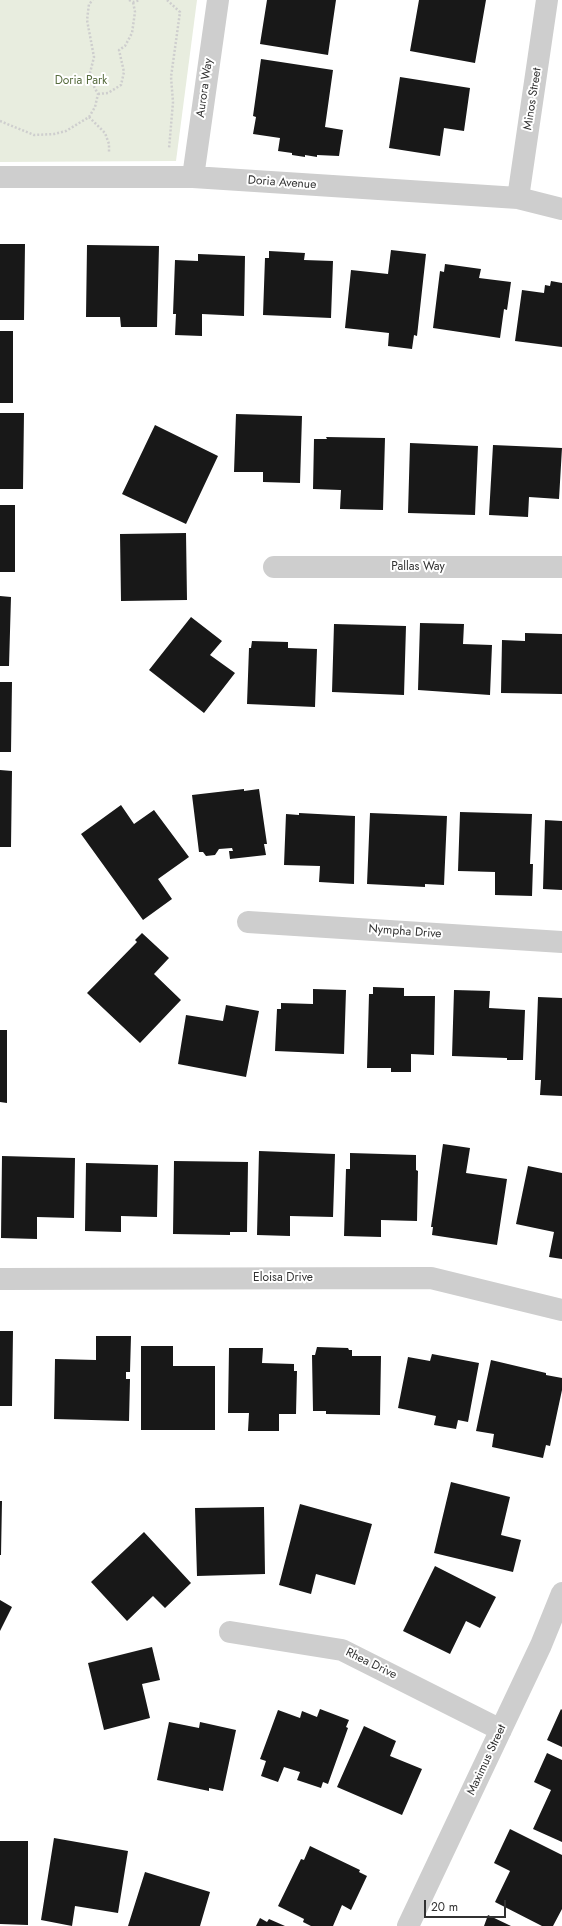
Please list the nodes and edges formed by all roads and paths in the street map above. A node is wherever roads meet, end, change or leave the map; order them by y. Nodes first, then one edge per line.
1 (93, 0) edge
2 (129, 0) edge
3 (140, 0) edge
4 (167, 0) edge
5 (218, 0) edge
6 (547, 0) edge
7 (133, 2) junction
8 (98, 94) junction
9 (89, 117) junction
10 (0, 121) edge
11 (169, 151) dead end
12 (110, 158) dead end
13 (0, 177) edge
14 (193, 177) junction
15 (518, 198) junction
16 (562, 209) edge
17 (274, 567) dead end
18 (562, 567) edge
19 (248, 922) dead end
20 (562, 942) edge
21 (0, 1279) edge
22 (562, 1310) edge
23 (562, 1592) edge
24 (230, 1632) dead end
25 (501, 1730) junction
26 (408, 1926) edge

1 - 8 path
2 - 7 path
3 - 7 path
4 - 11 path
5 - 14 street, Aurora Way
6 - 15 street, Minos Street
7 - 8 path
8 - 9 path
9 - 10 path
9 - 12 path
13 - 14 street, Doria Avenue
14 - 15 street, Doria Avenue
15 - 16 street, Doria Avenue
17 - 18 street, Pallas Way
19 - 20 street, Nympha Drive
21 - 22 street, Eloisa Drive
23 - 25 street, Maximus Street
24 - 25 street, Rhea Drive
25 - 26 street, Maximus Street

